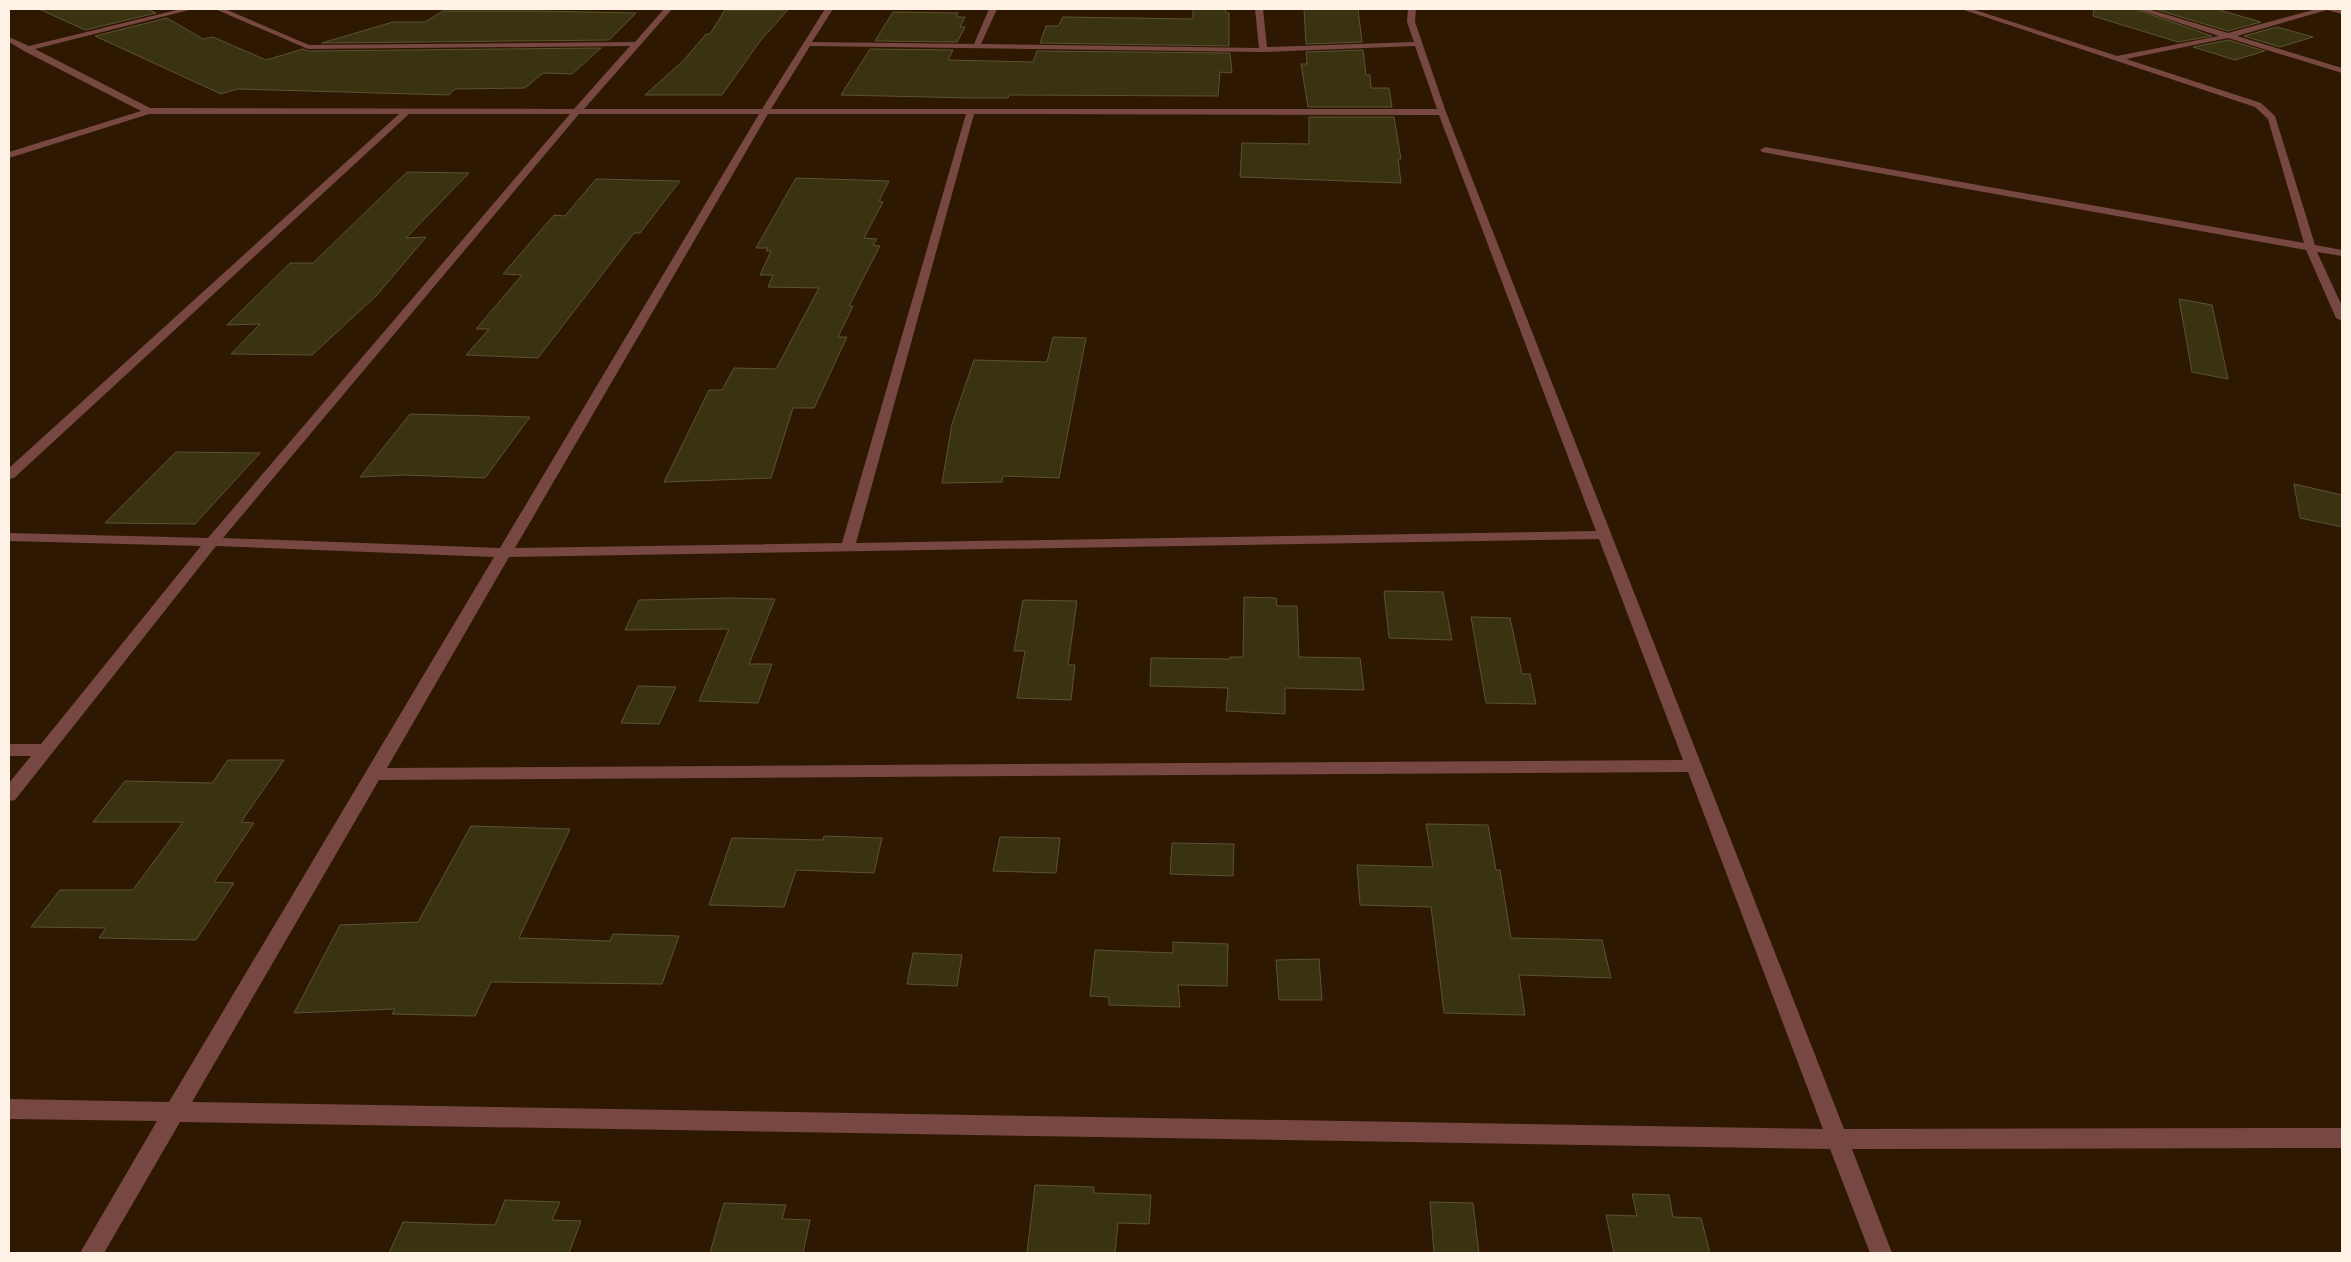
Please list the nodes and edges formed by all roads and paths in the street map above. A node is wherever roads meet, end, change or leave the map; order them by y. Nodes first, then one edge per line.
1 (189, 9) edge
2 (219, 9) edge
3 (668, 9) edge
4 (829, 9) edge
5 (993, 9) edge
6 (1259, 9) edge
7 (1412, 9) edge
8 (1965, 9) edge
9 (2141, 9) edge
10 (2324, 9) edge
11 (2330, 9) edge
12 (2342, 12) edge
13 (2228, 36) junction
14 (9, 39) edge
15 (636, 44) junction
16 (807, 44) junction
17 (1418, 44) junction
18 (976, 47) junction
19 (27, 49) junction
20 (1263, 50) junction
21 (2118, 58) junction
22 (2342, 71) edge
23 (766, 110) junction
24 (148, 111) junction
25 (407, 111) junction
26 (577, 111) junction
27 (971, 111) junction
28 (1442, 112) junction
29 (1765, 150) dead end
30 (9, 155) edge
31 (2310, 247) junction
32 (2342, 253) edge
33 (2342, 318) edge
34 (9, 475) edge
35 (1605, 535) junction
36 (9, 537) edge
37 (212, 542) junction
38 (848, 547) junction
39 (505, 553) junction
40 (9, 750) edge
41 (46, 750) junction
42 (1694, 766) junction
43 (374, 774) junction
44 (9, 796) edge
45 (9, 1109) edge
46 (175, 1111) junction
47 (2342, 1138) edge
48 (1838, 1139) junction
49 (90, 1253) edge
50 (1881, 1253) edge

1 - 19 street
2 - 15 street
3 - 15 street
4 - 16 street
5 - 18 street
6 - 20 street
7 - 17 street
8 - 21 street
9 - 13 street
10 - 13 street
11 - 12 street
13 - 21 street
13 - 22 street
14 - 19 street
15 - 26 street
16 - 18 street
16 - 23 street
17 - 20 street
17 - 28 street
18 - 20 street
19 - 24 street
21 - 31 street
23 - 26 street
23 - 27 street
23 - 39 street
24 - 25 street
24 - 30 street
25 - 26 street
25 - 34 street
26 - 37 street
27 - 28 street
27 - 38 street
28 - 35 street
29 - 31 street
31 - 32 street
31 - 33 street
35 - 38 street
35 - 42 street
36 - 37 street
37 - 39 street
37 - 41 street
38 - 39 street
39 - 43 street
40 - 41 street
41 - 44 street
42 - 43 street
42 - 48 street
43 - 46 street
45 - 46 street
46 - 48 street
46 - 49 street
47 - 48 street
48 - 50 street

